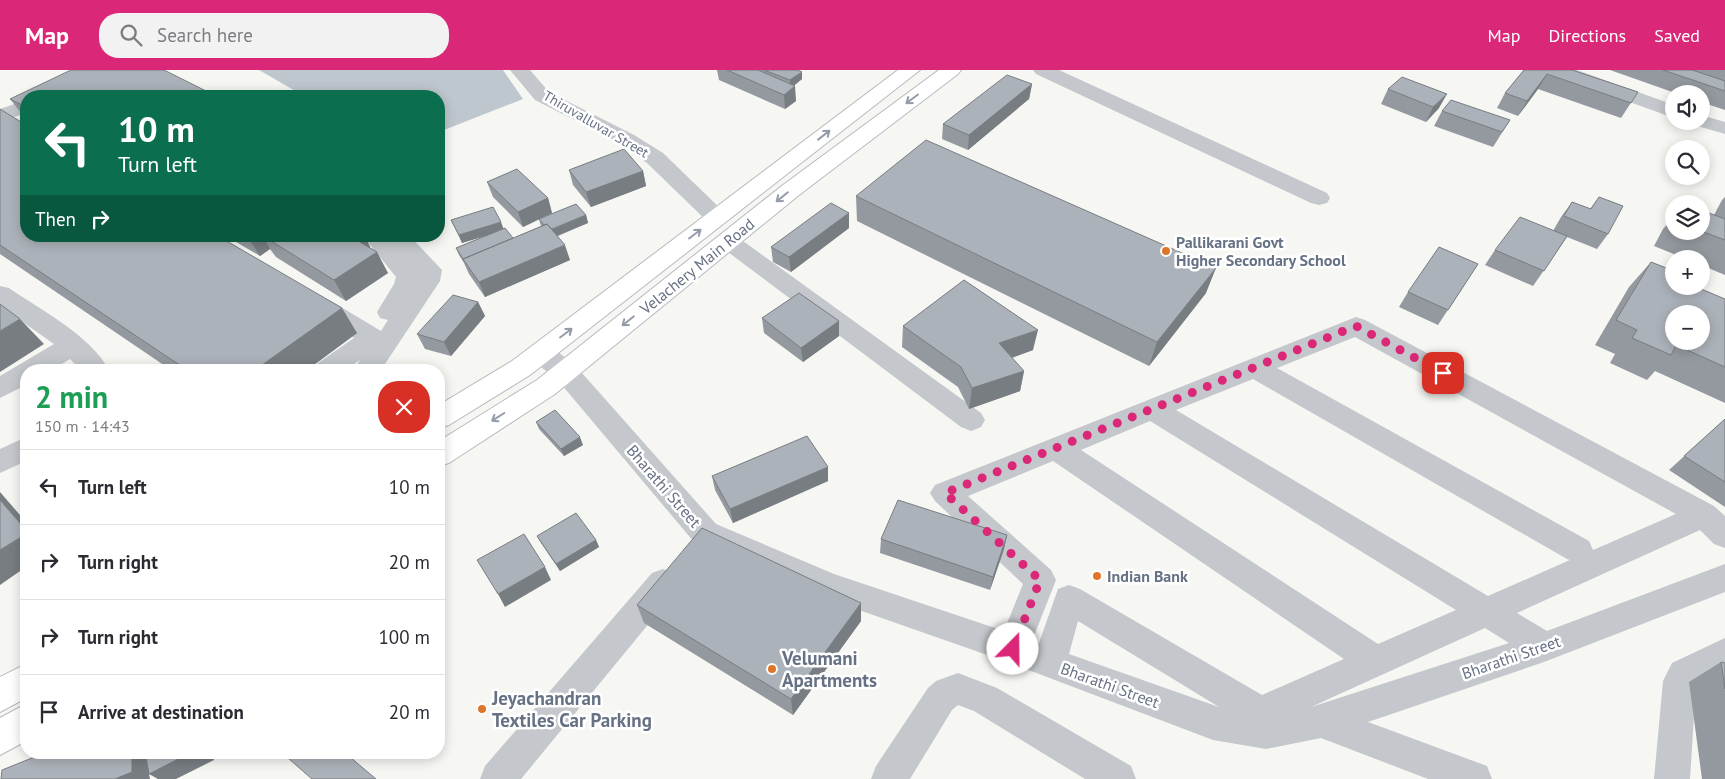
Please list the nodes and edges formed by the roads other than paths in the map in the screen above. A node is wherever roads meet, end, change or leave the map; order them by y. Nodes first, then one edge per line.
1 (520, 70) edge
2 (910, 70) edge
3 (951, 70) edge
4 (1043, 70) edge
5 (1559, 70) edge
6 (1665, 109) edge
7 (20, 110) edge
8 (6, 120) edge
9 (1710, 124) edge
10 (1725, 128) edge
11 (1319, 198) dead end
12 (717, 218) junction
13 (728, 241) junction
14 (379, 242) edge
15 (402, 242) edge
16 (0, 294) edge
17 (305, 297) edge
18 (373, 338) junction
19 (73, 345) junction
20 (540, 353) junction
21 (41, 364) edge
22 (90, 364) edge
23 (336, 364) edge
24 (371, 364) edge
25 (1255, 368) junction
26 (565, 371) junction
27 (20, 376) edge
28 (0, 388) edge
29 (1152, 409) junction
30 (445, 414) edge
31 (971, 420) dead end
32 (1056, 448) junction
33 (20, 451) edge
34 (445, 451) edge
35 (0, 462) edge
36 (1715, 525) edge
37 (690, 550) junction
38 (1578, 550) dead end
39 (1725, 578) edge
40 (1040, 580) junction
41 (1069, 599) junction
42 (1486, 613) junction
43 (1544, 647) junction
44 (1013, 649) junction
45 (1725, 653) edge
46 (1376, 662) junction
47 (1050, 663) junction
48 (20, 684) edge
49 (0, 696) edge
50 (1321, 721) junction
51 (20, 725) edge
52 (0, 738) edge
53 (498, 779) edge
54 (889, 779) edge
55 (1118, 779) edge
56 (1474, 779) edge
57 (1672, 779) edge

1 - 12 street, Thiruvalluvar Street
12 -> 2 main road, Velachery Main Road
3 -> 13 main road, Velachery Main Road
4 - 11 street
5 - 6 street
7 - 8 street
9 - 10 street
20 -> 12 main road, Velachery Main Road
13 -> 26 main road, Velachery Main Road
13 - 31 street
14 - 18 street
15 - 24 street
16 - 19 street
17 - 18 street
18 - 23 street
19 - 21 street
19 - 22 street
20 - 26 street, Bharathi Street
20 - 30 main road, Velachery Main Road
25 - 29 street
25 - 36 street
25 - 38 street
26 -> 34 main road, Velachery Main Road
26 - 37 street, Bharathi Street
27 - 28 street
29 - 32 street
29 - 42 street
32 - 40 street
32 - 46 street
33 - 35 street
36 - 42 street
37 - 44 street, Bharathi Street
37 - 53 street
39 - 43 street, Bharathi Street
40 - 41 street
40 - 44 street
41 - 46 street
41 - 47 street
42 - 43 street
42 - 46 street
43 - 50 street, Bharathi Street
44 - 47 street, Bharathi Street
45 - 57 street
47 - 50 street, Bharathi Street
48 - 49 main road
50 - 56 street
51 - 52 main road
54 - 55 street

